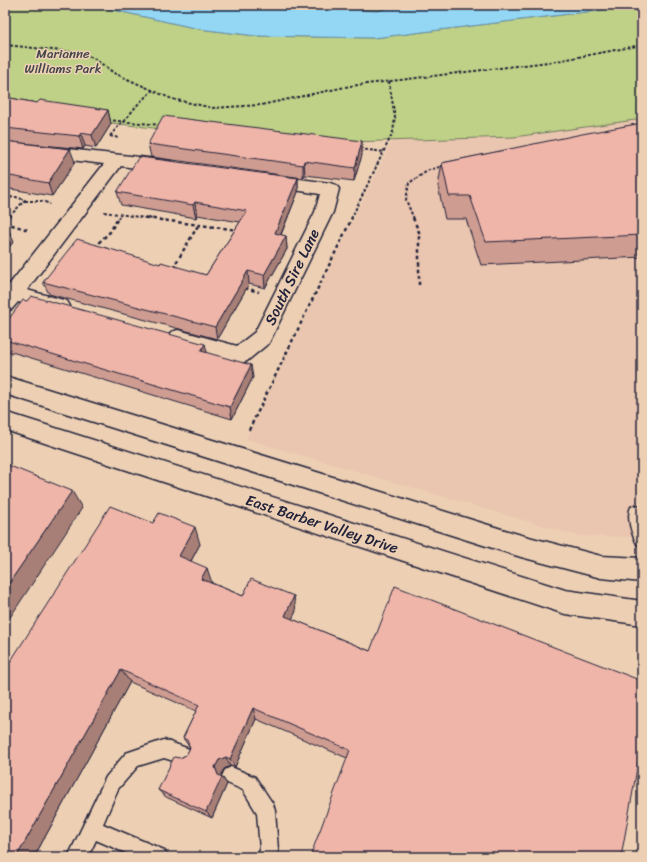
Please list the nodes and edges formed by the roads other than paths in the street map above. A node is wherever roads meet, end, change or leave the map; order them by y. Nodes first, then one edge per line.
1 (5, 147) edge
2 (117, 159) junction
3 (185, 169) edge
4 (254, 178) edge
5 (8, 296) edge
6 (81, 312) edge
7 (164, 334) edge
8 (5, 385) edge
9 (5, 421) edge
10 (636, 512) dead end
11 (642, 539) edge
12 (642, 570) edge
13 (642, 613) edge
14 (186, 756) edge
15 (231, 776) edge
16 (92, 828) junction
17 (78, 857) edge
18 (157, 857) edge
19 (267, 857) edge

1 - 2 street
2 - 3 street
2 - 5 street
4 - 7 street, South Sire Lane
5 - 6 street
8 - 12 street
9 - 13 street, East Barber Valley Drive
10 - 11 lane
14 - 16 lane
15 - 19 lane
16 - 17 lane
16 - 18 lane

